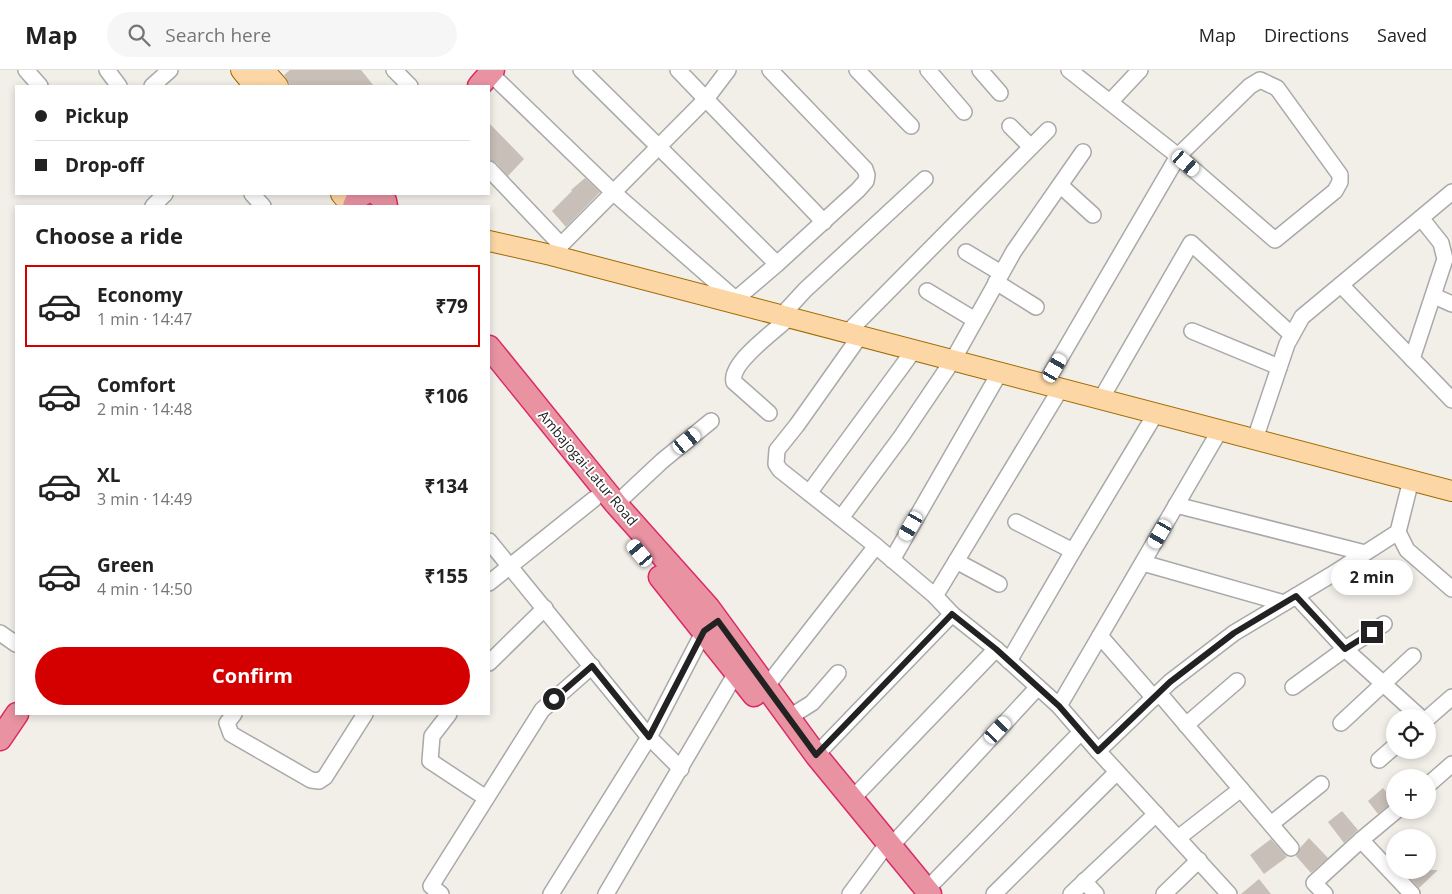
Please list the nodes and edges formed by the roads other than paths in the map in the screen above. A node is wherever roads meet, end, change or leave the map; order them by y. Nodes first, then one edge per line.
1 (26, 70) edge
2 (107, 70) edge
3 (170, 70) edge
4 (241, 70) edge
5 (264, 70) edge
6 (394, 70) edge
7 (581, 70) edge
8 (678, 70) edge
9 (727, 70) edge
10 (770, 70) edge
11 (857, 70) edge
12 (928, 70) edge
13 (980, 70) edge
14 (1069, 70) edge
15 (1140, 70) edge
16 (487, 77) edge
17 (39, 85) edge
18 (118, 85) edge
19 (153, 85) edge
20 (253, 85) edge
21 (277, 85) edge
22 (409, 85) edge
23 (1000, 93) dead end
24 (706, 99) junction
25 (1110, 102) junction
26 (964, 112) dead end
27 (911, 126) dead end
28 (1010, 126) dead end
29 (1048, 130) dead end
30 (1031, 147) junction
31 (659, 148) junction
32 (1083, 152) dead end
33 (1178, 156) junction
34 (490, 170) edge
35 (924, 179) dead end
36 (1060, 185) junction
37 (1452, 192) edge
38 (614, 193) junction
39 (164, 195) edge
40 (253, 195) edge
41 (341, 195) edge
42 (377, 197) edge
43 (154, 205) edge
44 (262, 205) edge
45 (351, 205) edge
46 (353, 205) edge
47 (1093, 215) dead end
48 (1421, 218) junction
49 (824, 222) junction
50 (490, 241) edge
51 (556, 250) junction
52 (966, 252) dead end
53 (777, 264) junction
54 (999, 277) junction
55 (1341, 285) junction
56 (927, 292) dead end
57 (1434, 296) junction
58 (739, 302) junction
59 (1452, 304) edge
60 (1036, 307) dead end
61 (786, 316) junction
62 (975, 320) junction
63 (1192, 331) dead end
64 (854, 334) junction
65 (1292, 334) junction
66 (490, 349) edge
67 (914, 350) junction
68 (1412, 359) junction
69 (953, 360) junction
70 (1279, 367) junction
71 (490, 371) edge
72 (1000, 372) junction
73 (1053, 386) junction
74 (1101, 399) junction
75 (1452, 400) edge
76 (769, 413) dead end
77 (1156, 413) junction
78 (711, 420) dead end
79 (1220, 430) junction
80 (1255, 439) junction
81 (1410, 480) junction
82 (1452, 491) edge
83 (809, 493) junction
84 (594, 499) junction
85 (616, 504) junction
86 (1176, 505) junction
87 (841, 518) junction
88 (1016, 522) dead end
89 (1398, 532) junction
90 (490, 541) edge
91 (876, 546) junction
92 (1073, 551) junction
93 (1365, 553) junction
94 (892, 560) junction
95 (956, 561) junction
96 (1143, 563) junction
97 (510, 566) junction
98 (490, 583) edge
99 (999, 584) dead end
100 (1452, 588) edge
101 (934, 596) junction
102 (1290, 599) junction
103 (545, 608) junction
104 (952, 614) junction
105 (1384, 624) dead end
106 (711, 626) junction
107 (0, 633) edge
108 (1100, 636) junction
109 (15, 643) edge
110 (996, 649) junction
111 (1345, 649) junction
112 (1413, 656) dead end
113 (1009, 660) junction
114 (490, 662) edge
115 (592, 666) junction
116 (736, 673) junction
117 (838, 673) dead end
118 (1237, 681) dead end
119 (1383, 683) junction
120 (766, 687) junction
121 (1038, 687) junction
122 (1293, 687) dead end
123 (1157, 695) junction
124 (1452, 697) edge
125 (1059, 706) junction
126 (1410, 709) edge
127 (1436, 711) edge
128 (16, 715) edge
129 (233, 715) edge
130 (364, 715) edge
131 (448, 715) edge
132 (788, 718) junction
133 (1341, 723) dead end
134 (1186, 725) junction
135 (1081, 732) junction
136 (649, 737) junction
137 (0, 739) edge
138 (1098, 751) junction
139 (1386, 754) edge
140 (816, 755) junction
141 (1379, 760) dead end
142 (1452, 764) edge
143 (681, 769) junction
144 (1117, 772) junction
145 (1436, 778) edge
146 (1321, 784) dead end
147 (1241, 788) junction
148 (486, 798) junction
149 (852, 799) junction
150 (1156, 814) junction
151 (1386, 819) edge
152 (1271, 824) junction
153 (1178, 838) junction
154 (1361, 840) junction
155 (1291, 848) dead end
156 (886, 849) junction
157 (1199, 860) junction
158 (1084, 881) junction
159 (923, 892) edge
160 (442, 894) edge
161 (551, 894) edge
162 (606, 894) edge
163 (850, 894) edge
164 (994, 894) edge
165 (1071, 894) edge
166 (1096, 894) edge
167 (1164, 894) edge
168 (1229, 894) edge
169 (1325, 894) edge
170 (1412, 894) edge

1 - 17 street
2 - 18 street
3 - 19 street
4 - 20 main road
5 - 21 main road
6 - 22 street
7 - 31 street
8 - 24 street
9 - 24 street
10 - 49 street
11 - 27 street
12 - 26 street
13 - 23 street
14 - 25 street
15 - 25 street
16 - 38 street
24 - 31 street
24 - 49 street
25 - 33 street
28 - 30 street
29 - 30 street
30 - 64 street
31 - 38 street
31 - 53 street
32 - 36 street
33 - 33 street
33 - 73 street
34 - 51 street
35 - 61 street
36 - 47 street
36 - 54 street
37 - 48 street
38 - 51 street
38 - 58 street
39 - 43 street
40 - 44 street
41 - 45 main road
42 - 46 highway
48 - 55 street
48 - 57 street
49 - 53 street
50 - 51 main road
51 - 58 main road
52 - 54 street
53 - 58 street
54 - 60 street
54 - 62 street
55 - 65 street
55 - 68 street
56 - 62 street
57 - 59 street
57 - 68 street
58 - 61 main road
61 - 64 main road
61 - 76 street
62 - 69 street
63 - 70 street
64 - 67 main road
64 - 83 street
65 - 70 street
65 - 74 street
66 - 85 highway, Ambajogai-Latur Road
67 - 69 main road
67 - 83 street
68 - 75 street
69 - 72 main road
69 - 87 street
70 - 80 street
71 - 84 highway
72 - 73 main road
72 - 94 street
73 - 74 main road
73 - 95 street
74 - 77 main road
77 - 79 main road
77 - 92 street
78 - 85 street
79 - 80 main road
79 - 86 street
80 - 81 main road
81 - 82 main road
81 - 89 street
83 - 87 street
84 - 97 street
84 - 106 highway
85 - 106 highway, Ambajogai-Latur Road
86 - 93 street
86 - 96 street
87 - 91 street
88 - 92 street
89 - 93 street
89 - 100 street
90 - 97 street
91 - 94 street
91 - 120 street
92 - 113 street
93 - 102 street
94 - 101 street
95 - 99 street
95 - 101 street
96 - 102 street
96 - 108 street
97 - 98 street
97 - 103 street
101 - 104 street
102 - 111 street
102 - 123 street
103 - 114 street
103 - 115 street
104 - 110 street
104 - 140 street
105 - 111 street
106 - 116 highway
106 - 120 highway, Ambajogai-Latur Road
106 - 136 street
107 - 109 street
108 - 123 street
108 - 125 street
110 - 113 street
110 - 149 street
111 - 119 street
111 - 122 street
112 - 119 street
113 - 121 street
115 - 136 street
115 - 148 street
116 - 143 street
116 - 156 highway
117 - 132 street
118 - 134 street
119 - 126 street
119 - 133 street
120 - 132 highway, Ambajogai-Latur Road
121 - 125 street
121 - 156 street
123 - 134 street
123 - 138 street
124 - 127 street
125 - 135 street
128 - 137 highway
129 - 130 street
131 - 148 street
132 - 140 highway, Ambajogai-Latur Road
134 - 147 street
135 - 138 street
135 - 159 street
136 - 143 street
136 - 161 street
138 - 144 street
139 - 141 street
140 - 149 highway, Ambajogai-Latur Road
142 - 145 street
143 - 162 street
144 - 150 street
144 - 164 street
146 - 152 street
147 - 152 street
147 - 153 street
148 - 160 street
149 - 156 highway, Ambajogai-Latur Road
150 - 153 street
150 - 158 street
151 - 154 street
152 - 155 street
153 - 157 street
154 - 169 street
154 - 170 street
156 - 159 highway, Ambajogai-Latur Road
156 - 163 street
157 - 167 street
157 - 168 street
158 - 165 street
158 - 166 street

